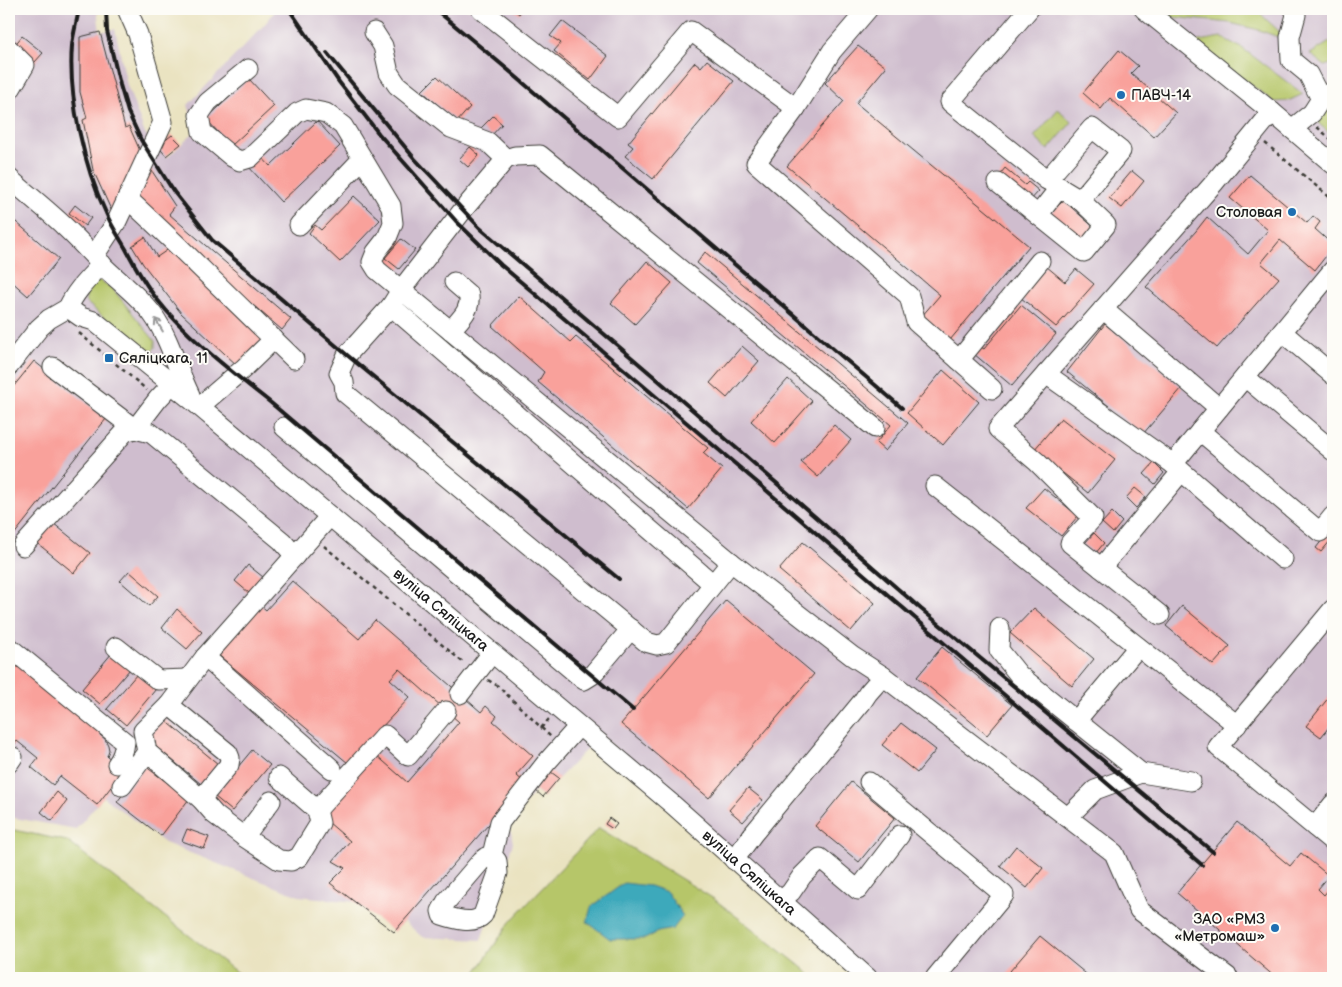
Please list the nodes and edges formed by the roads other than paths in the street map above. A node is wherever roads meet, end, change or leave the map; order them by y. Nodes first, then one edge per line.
1 (127, 9) edge
2 (481, 9) edge
3 (868, 9) edge
4 (1029, 9) edge
5 (1144, 9) edge
6 (1294, 9) edge
7 (374, 32) dead end
8 (9, 49) edge
9 (248, 69) dead end
10 (9, 91) edge
11 (1327, 95) edge
12 (796, 108) junction
13 (1272, 112) junction
14 (1292, 129) junction
15 (506, 159) junction
16 (362, 160) junction
17 (1333, 164) edge
18 (9, 178) edge
19 (998, 183) dead end
20 (1053, 184) junction
21 (127, 198) junction
22 (1080, 200) junction
23 (1038, 215) junction
24 (299, 226) dead end
25 (98, 260) junction
26 (1040, 261) dead end
27 (1333, 270) edge
28 (454, 282) dead end
29 (401, 290) junction
30 (391, 306) junction
31 (1102, 309) junction
32 (75, 312) junction
33 (451, 330) junction
34 (1282, 332) junction
35 (274, 339) junction
36 (12, 354) edge
37 (294, 359) dead end
38 (959, 360) junction
39 (53, 367) dead end
40 (1046, 374) junction
41 (1333, 375) edge
42 (1245, 377) junction
43 (172, 384) junction
44 (992, 389) dead end
45 (196, 404) junction
46 (1219, 408) junction
47 (284, 428) dead end
48 (875, 428) dead end
49 (135, 429) junction
50 (1200, 431) junction
51 (1333, 451) edge
52 (1177, 468) junction
53 (934, 486) dead end
54 (330, 516) junction
55 (1333, 516) edge
56 (23, 546) dead end
57 (295, 556) junction
58 (1283, 559) dead end
59 (731, 562) junction
60 (1101, 568) junction
61 (713, 584) junction
62 (1333, 609) edge
63 (1160, 615) dead end
64 (1000, 628) dead end
65 (631, 629) junction
66 (9, 647) edge
67 (116, 647) dead end
68 (1138, 647) junction
69 (492, 653) junction
70 (205, 657) junction
71 (883, 676) junction
72 (188, 679) junction
73 (460, 694) dead end
74 (169, 705) junction
75 (446, 711) dead end
76 (1076, 721) junction
77 (1237, 725) junction
78 (579, 726) junction
79 (147, 752) junction
80 (117, 764) dead end
81 (332, 769) dead end
82 (1141, 773) junction
83 (279, 777) dead end
84 (1191, 781) dead end
85 (869, 782) dead end
86 (122, 786) dead end
87 (201, 800) junction
88 (271, 801) dead end
89 (1333, 804) edge
90 (317, 810) junction
91 (1068, 817) junction
92 (1315, 827) junction
93 (900, 836) dead end
94 (244, 837) junction
95 (1333, 842) edge
96 (492, 856) dead end
97 (734, 860) junction
98 (781, 901) junction
99 (1228, 977) dead end
100 (868, 978) edge
101 (935, 978) edge

1 - 21 street
2 - 12 street
3 - 12 street
4 - 20 street
5 - 13 street
6 - 11 street
7 - 15 street
8 - 10 street
9 - 16 street
11 - 14 street
12 - 38 street
13 - 14 street
13 - 31 street
14 - 17 street
15 - 29 street
15 - 48 street
16 - 24 street
16 - 29 street
18 - 25 street
19 - 23 street
20 - 22 street
20 - 22 street
20 - 23 street
21 - 25 street
21 - 35 street
22 - 23 street
25 - 32 street
45 -> 25 street
26 - 38 street
27 - 34 street
28 - 33 street
29 - 30 street
29 - 33 street
30 - 61 street
30 - 65 street
31 - 40 street
31 - 46 street
32 - 36 street
32 - 43 street, вуліца Сяліцкага
33 - 59 street
34 - 41 street
34 - 42 street
35 - 37 street
35 - 45 street
38 - 44 street
39 - 49 street
40 - 52 street
40 - 60 street
42 - 46 street
42 - 51 street
43 - 45 street, вуліца Сяліцкага
43 - 49 street
45 - 54 street, вуліца Сяліцкага
46 - 50 street
47 - 65 street
49 - 56 street
49 - 57 street
50 - 52 street
50 - 55 street
52 - 58 street
52 - 60 street
53 - 68 street
54 - 57 street
54 - 69 street, вуліца Сяліцкага
57 - 70 street
59 - 61 street
59 - 71 street
60 - 63 street
61 - 65 street
62 - 77 street
64 - 76 street
66 - 80 street
67 - 72 street
68 - 76 street
68 - 77 street
69 - 73 street
69 - 78 street, вуліца Сяліцкага
70 - 72 street
70 - 81 street
71 - 91 street
71 - 97 street
72 - 74 street
74 - 79 street
74 - 87 street
75 - 90 street
76 - 82 street
77 - 92 street
78 - 96 street
78 - 97 street, вуліца Сяліцкага
79 - 86 street
79 - 87 street
82 - 84 street
82 - 91 street
83 - 90 street
85 - 101 street
87 - 94 street
88 - 94 street
89 - 92 street
90 - 94 street
91 - 99 street
92 - 95 street
93 - 98 street
97 - 98 street, вуліца Сяліцкага
98 - 100 street, вуліца Сяліцкага

